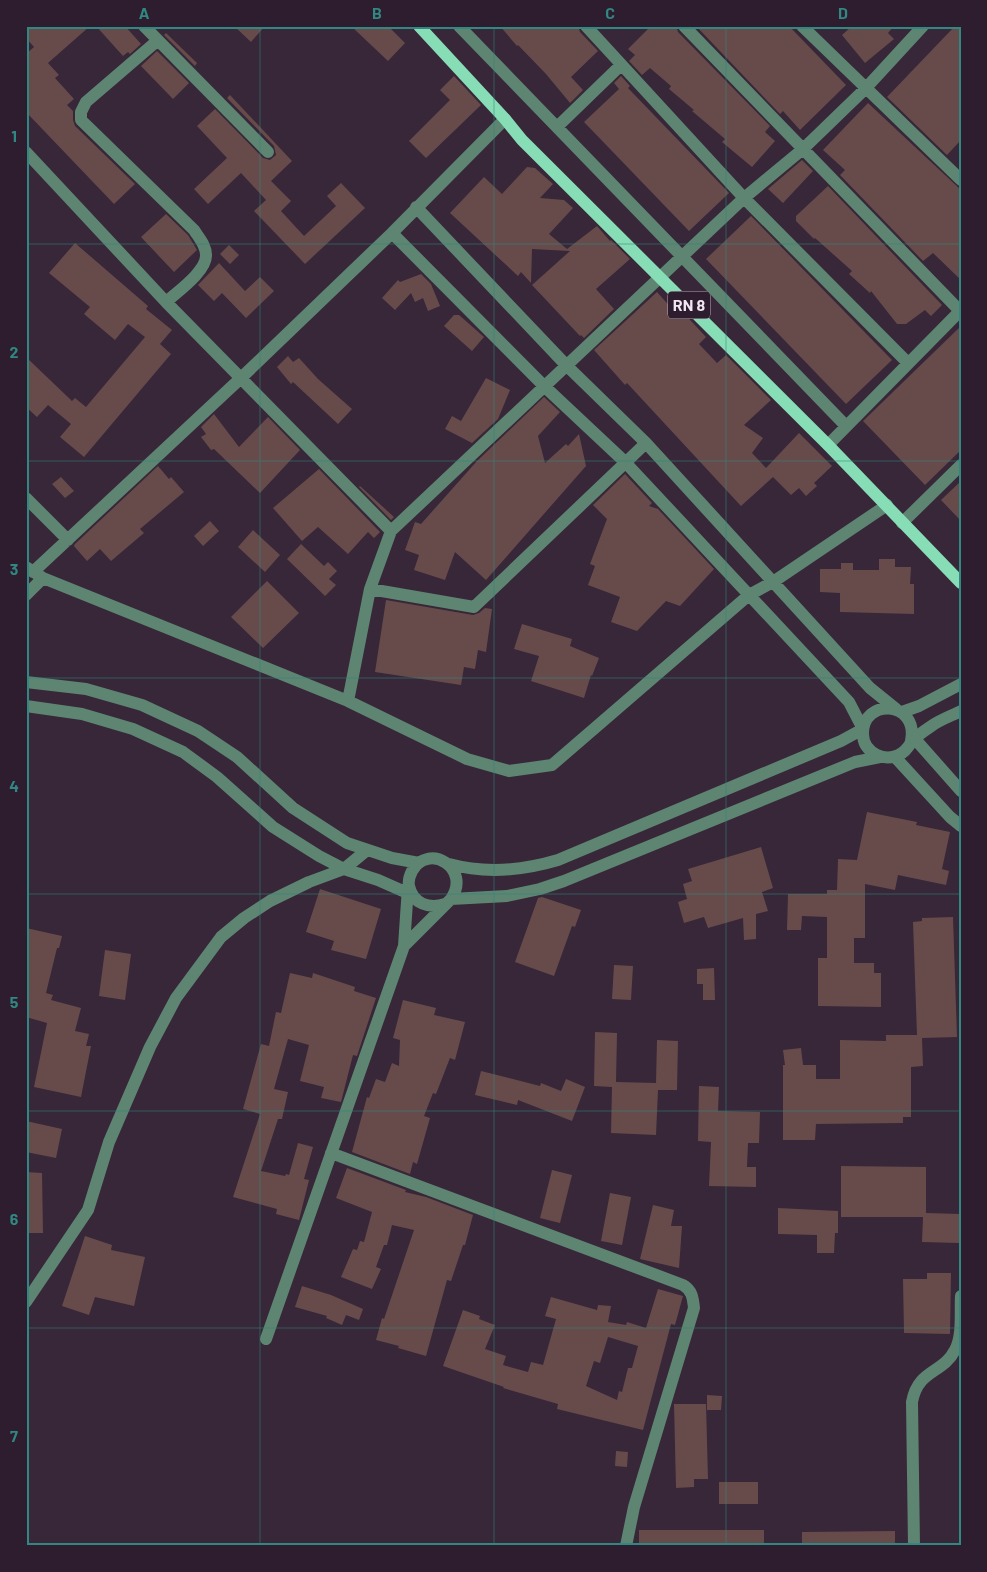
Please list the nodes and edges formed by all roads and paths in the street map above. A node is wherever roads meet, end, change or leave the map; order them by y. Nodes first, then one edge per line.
1 (144, 26) edge
2 (419, 26) edge
3 (459, 26) edge
4 (586, 26) edge
5 (684, 26) edge
6 (802, 26) edge
7 (923, 26) edge
8 (157, 41) junction
9 (620, 65) junction
10 (865, 88) junction
11 (505, 118) junction
12 (557, 127) junction
13 (803, 149) junction
14 (26, 152) edge
15 (268, 152) dead end
16 (961, 180) edge
17 (744, 198) junction
18 (416, 208) junction
19 (392, 233) junction
20 (682, 256) junction
21 (660, 277) junction
22 (166, 302) junction
23 (960, 310) edge
24 (908, 363) junction
25 (566, 365) junction
26 (240, 378) junction
27 (544, 386) junction
28 (846, 426) junction
29 (646, 442) junction
30 (828, 445) junction
31 (625, 462) junction
32 (961, 465) edge
33 (26, 498) edge
34 (887, 505) junction
35 (902, 523) junction
36 (391, 532) junction
37 (68, 540) junction
38 (34, 572) edge
39 (773, 582) junction
40 (961, 583) edge
41 (370, 589) junction
42 (26, 595) edge
43 (749, 595) junction
44 (26, 682) edge
45 (961, 684) edge
46 (348, 701) junction
47 (26, 706) edge
48 (899, 711) junction
49 (961, 711) edge
50 (863, 728) junction
51 (913, 738) junction
52 (880, 757) junction
53 (895, 757) junction
54 (961, 791) edge
55 (961, 826) edge
56 (367, 850) junction
57 (419, 863) junction
58 (449, 864) junction
59 (344, 869) junction
60 (409, 891) junction
61 (448, 902) junction
62 (404, 946) junction
63 (331, 1153) junction
64 (961, 1296) edge
65 (26, 1302) edge
66 (266, 1339) dead end
67 (626, 1546) edge
68 (914, 1546) edge

1 - 8 street
2 - 11 main road, RN 8
3 - 12 street
4 - 9 street
5 - 13 street
6 - 10 street
7 - 10 street
8 - 15 street
8 - 22 street
9 - 12 street
9 - 17 street
10 - 13 street
10 - 16 street
11 - 18 street
11 - 21 main road, RN 8
12 - 20 street
13 - 17 street
13 - 23 street
14 - 22 street
17 - 20 street
17 - 24 street
18 - 19 street
18 - 25 street
19 - 26 street
19 - 27 street
20 - 21 street
20 - 28 street
21 - 25 street
21 - 30 main road, RN 8
22 - 26 street
23 - 24 street
24 - 28 street
25 - 27 street
25 - 29 street
26 - 36 street
26 - 37 street
27 - 31 street
27 - 36 street
28 - 30 street
29 - 31 street
29 - 39 street
30 - 34 main road, RN 8
31 - 41 street
31 - 43 street
32 - 35 street
33 - 37 street
34 - 35 main road, RN 8
34 - 39 street
35 - 40 main road, RN 8
36 - 41 street
37 - 38 street
38 - 42 street
38 - 46 street
39 - 43 street
39 - 48 street
41 - 46 street
43 - 46 street
43 - 50 street
44 - 56 street
45 - 48 street
47 - 59 street
48 - 50 street
48 - 51 street
49 - 51 street
50 - 52 street
50 - 58 street
51 - 53 street
51 - 54 street
52 - 53 street
52 - 61 street
53 - 55 street
56 - 57 street
56 - 59 street
57 - 58 street
57 - 60 street
58 - 61 street
59 - 60 street
59 - 65 street
60 - 61 street
60 - 62 street
61 - 62 street
62 - 63 street
63 - 66 street
63 - 67 street
64 - 68 street

